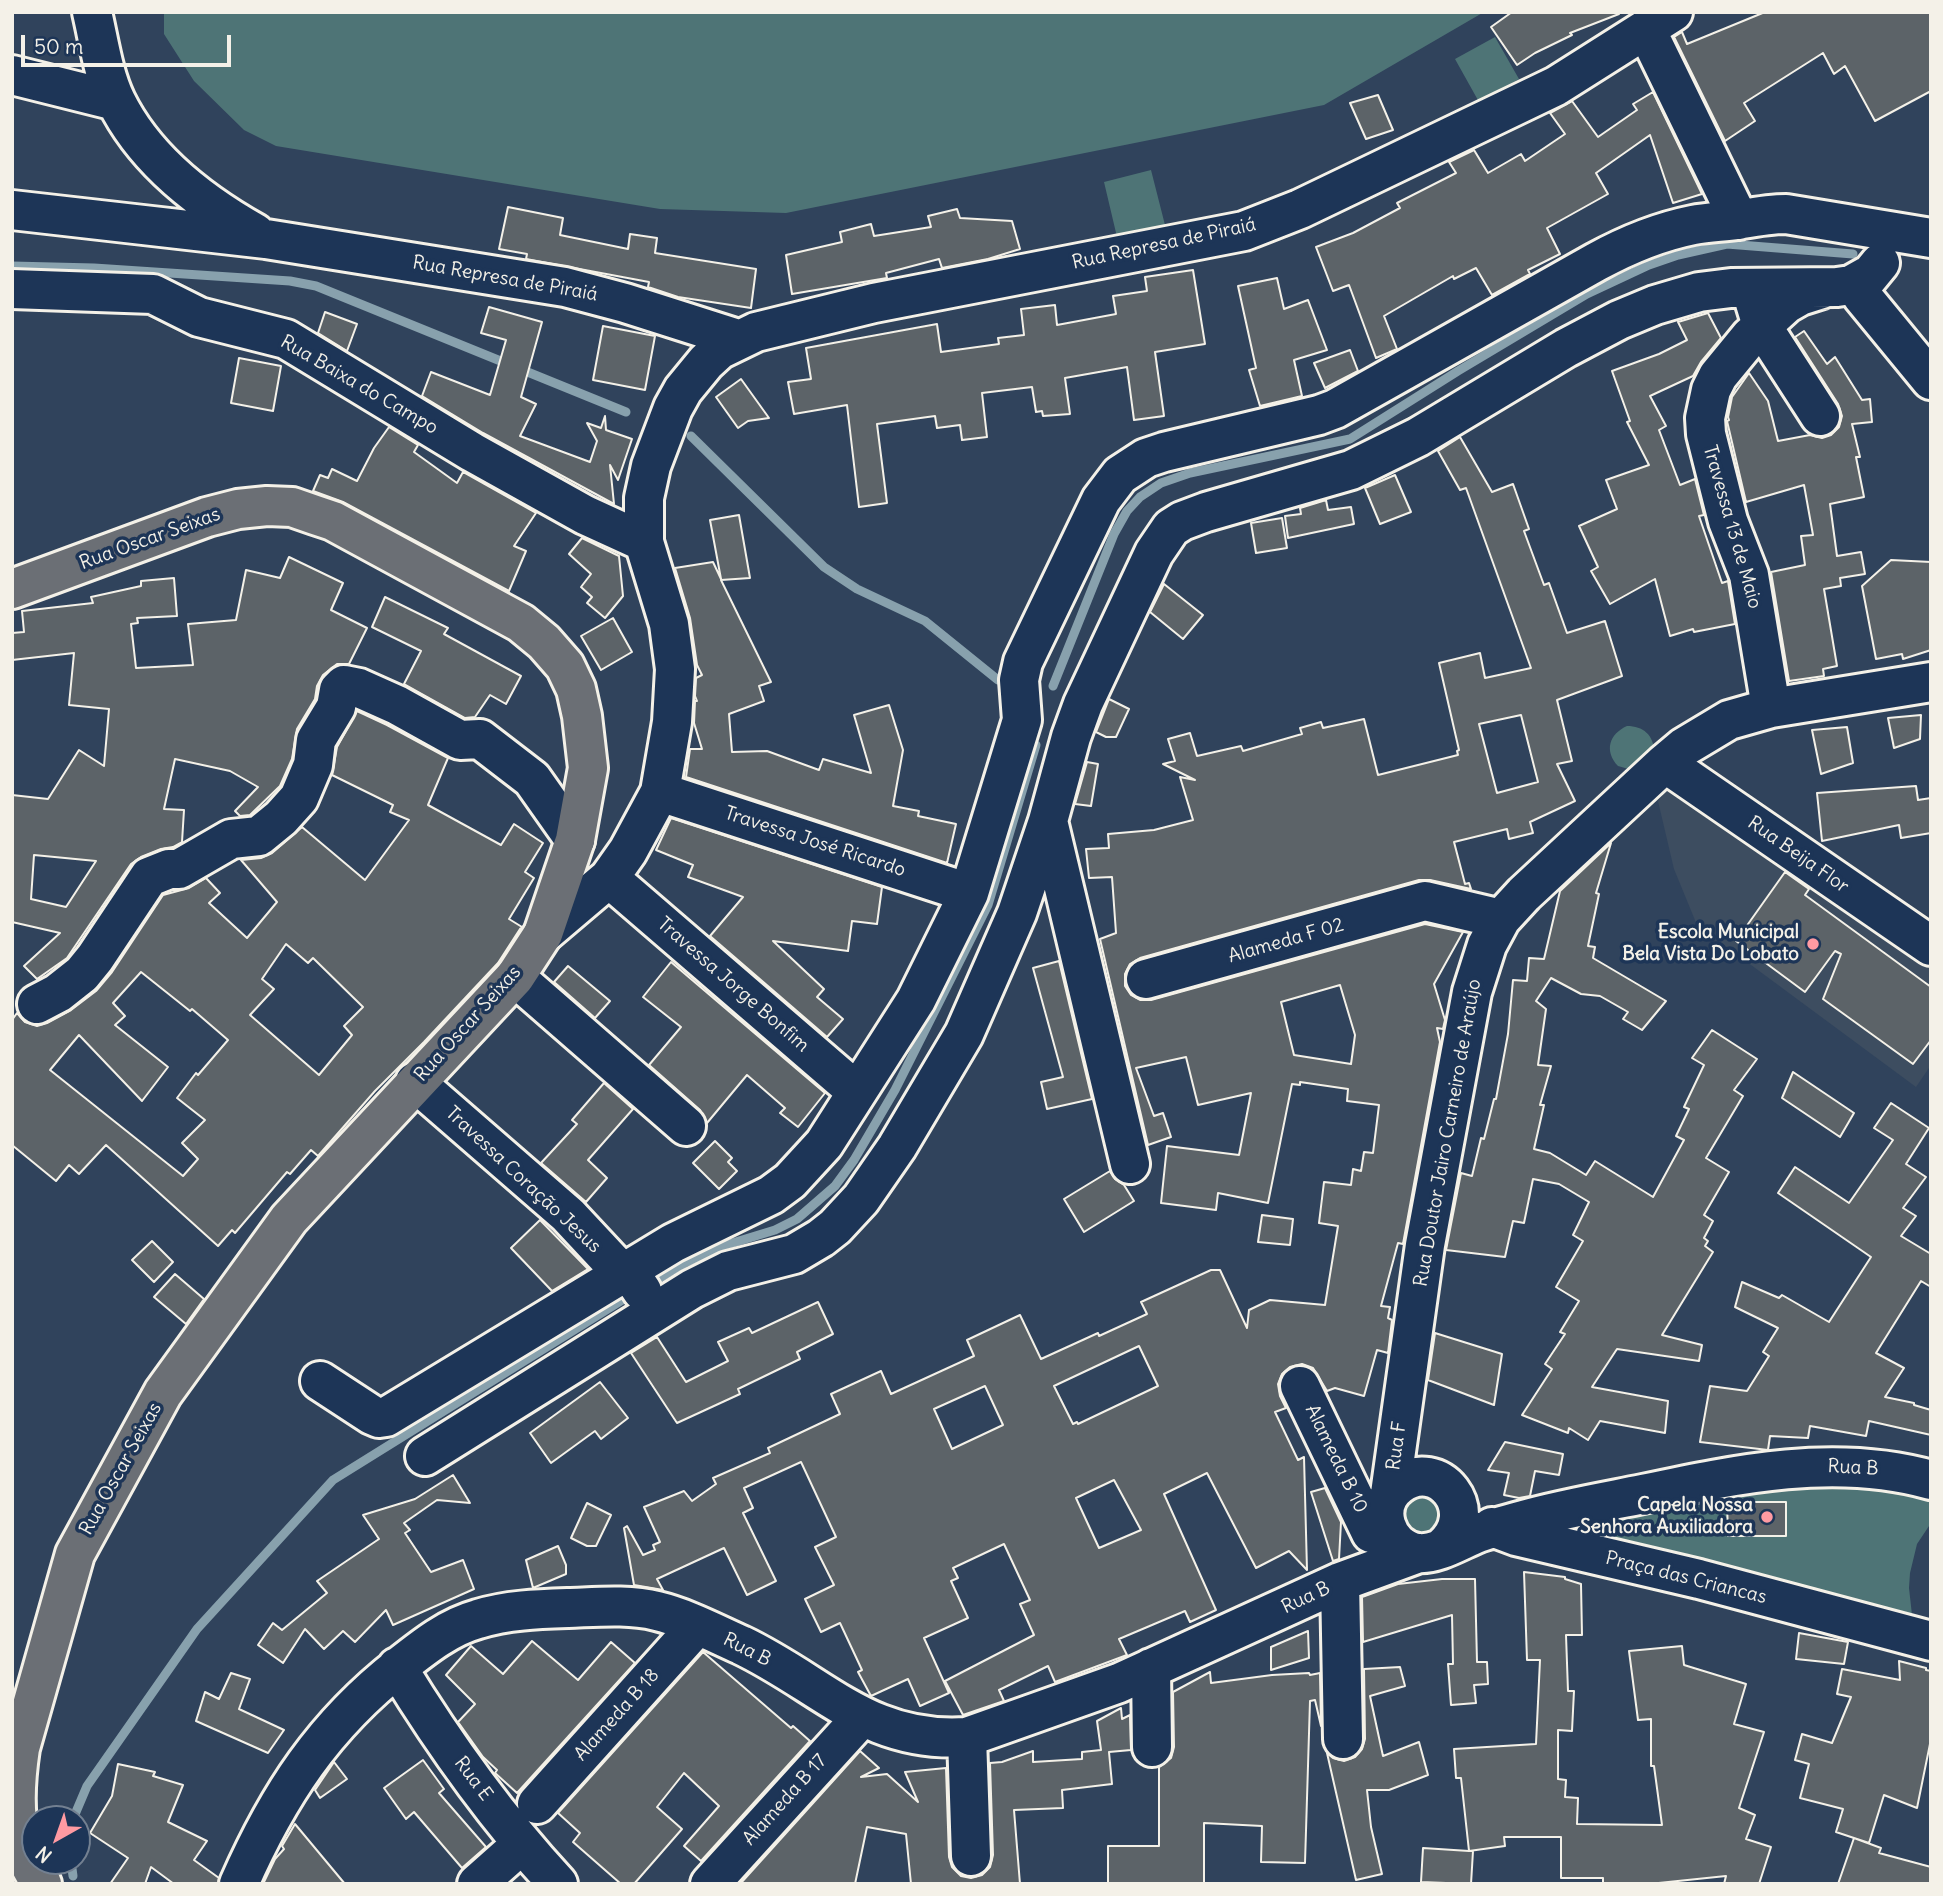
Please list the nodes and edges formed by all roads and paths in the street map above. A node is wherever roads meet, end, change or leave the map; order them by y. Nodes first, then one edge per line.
1 (92, 12) edge
2 (1660, 21) edge
3 (12, 75) edge
4 (116, 101) junction
5 (12, 210) edge
6 (1739, 220) junction
7 (1919, 237) edge
8 (266, 239) junction
9 (1751, 286) junction
10 (12, 289) edge
11 (1857, 289) junction
12 (1762, 326) junction
13 (738, 339) junction
14 (1931, 380) edge
15 (1821, 416) dead end
16 (644, 542) junction
17 (12, 589) edge
18 (1931, 682) edge
19 (1021, 701) junction
20 (1083, 704) junction
21 (1772, 708) junction
22 (1665, 763) junction
23 (660, 792) junction
24 (1048, 821) junction
25 (575, 840) junction
26 (609, 878) junction
27 (969, 893) junction
28 (1501, 919) junction
29 (543, 934) junction
30 (1931, 946) edge
31 (515, 977) junction
32 (1146, 979) dead end
33 (37, 1004) dead end
34 (415, 1082) junction
35 (856, 1091) junction
36 (686, 1126) dead end
37 (1130, 1164) dead end
38 (641, 1291) junction
39 (320, 1381) dead end
40 (1300, 1386) dead end
41 (1404, 1398) junction
42 (425, 1456) dead end
43 (1931, 1480) edge
44 (1452, 1492) junction
45 (1382, 1511) junction
46 (1493, 1528) junction
47 (1431, 1550) junction
48 (1340, 1583) junction
49 (697, 1626) junction
50 (1931, 1642) edge
51 (397, 1667) junction
52 (1151, 1668) junction
53 (861, 1718) junction
54 (967, 1737) junction
55 (1343, 1739) dead end
56 (1152, 1747) dead end
57 (537, 1804) dead end
58 (522, 1844) junction
59 (971, 1856) dead end
60 (42, 1884) edge
61 (239, 1884) edge
62 (477, 1884) edge
63 (558, 1884) edge
64 (710, 1884) edge

1 - 4 street, Rua Represa de Piraiá
2 - 6 street
2 - 13 street, Rua Represa de Piraiá
3 - 4 street
4 - 8 street, Rua Represa de Piraiá
5 - 8 street, Rua Represa de Piraiá
6 - 7 street
6 - 19 street
7 - 11 street
8 - 13 street, Rua Represa de Piraiá
9 - 11 street
9 - 12 street
9 - 20 street
10 - 16 street, Rua Baixa do Campo
11 - 12 street, Travessa 13 de Maio
11 - 14 street
12 - 15 street
12 - 21 street, Travessa 13 de Maio
13 - 16 street, Rua Represa de Piraiá
16 - 23 street, Rua Represa de Piraiá
17 - 25 main road, Rua Oscar Seixas
18 - 21 street, Rua Doutor Jairo Carneiro de Araújo
19 - 20 street
19 - 27 street
20 - 24 street
21 - 22 street, Rua Doutor Jairo Carneiro de Araújo
22 - 28 street, Rua Doutor Jairo Carneiro de Araújo
22 - 30 street, Rua Beija Flor
23 - 26 street, Rua Represa de Piraiá
23 - 27 street, Travessa José Ricardo
24 - 37 street
24 - 38 street
25 - 29 main road, Rua Oscar Seixas
25 - 33 street
26 - 29 street, Rua Represa de Piraiá
26 - 35 street, Travessa Jorge Bonfim
27 - 35 street
28 - 32 street, Alameda F 02
28 - 41 street, Rua Doutor Jairo Carneiro de Araújo
29 - 31 main road, Rua Oscar Seixas
31 - 34 main road, Rua Oscar Seixas
31 - 36 street
34 - 38 street, Travessa Coração Jesus
34 - 60 main road, Rua Oscar Seixas
35 - 38 street
38 - 39 street
38 - 42 street
40 - 45 street, Alameda B 10
41 - 44 street
41 - 45 street, Rua F
43 - 46 street, Rua B
44 - 45 street
44 - 46 street
44 - 47 street
45 - 47 street
45 - 48 street, Rua B
46 - 47 street
46 - 50 street, Praça das Criancas
47 - 48 street, Rua B
48 - 52 street, Rua B
48 - 55 street
49 - 51 street, Rua B
49 - 53 street, Rua B
49 - 57 street, Alameda B 18
51 - 58 street, Rua E
51 - 61 street, Rua B
52 - 54 street, Rua B
52 - 56 street
53 - 54 street, Rua B
53 - 64 street, Alameda B 17
54 - 59 street
58 - 62 street
58 - 63 street, Rua E

